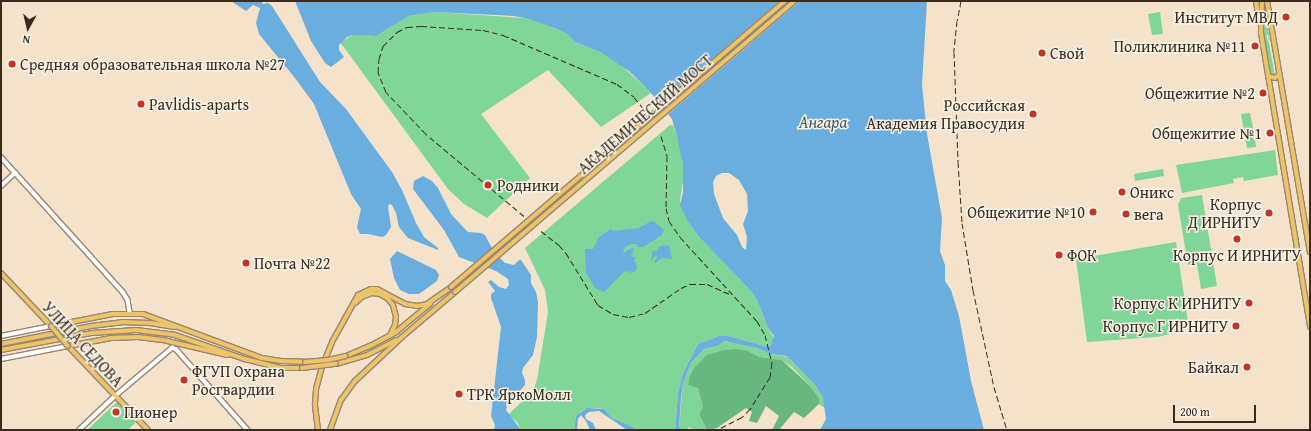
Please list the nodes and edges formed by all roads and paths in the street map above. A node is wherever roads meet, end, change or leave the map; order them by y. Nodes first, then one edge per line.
1 (785, 1) edge
2 (795, 1) edge
3 (1256, 1) edge
4 (1262, 1) edge
5 (1267, 1) edge
6 (1261, 33) junction
7 (1280, 74) junction
8 (1268, 76) junction
9 (1, 157) edge
10 (15, 173) junction
11 (1, 186) edge
12 (1310, 252) edge
13 (1, 273) edge
14 (440, 295) junction
15 (350, 309) junction
16 (130, 313) junction
17 (51, 326) junction
18 (1310, 327) edge
19 (194, 334) junction
20 (1, 336) edge
21 (402, 337) junction
22 (387, 338) junction
23 (1, 344) edge
24 (68, 346) junction
25 (1, 350) edge
26 (1, 358) edge
27 (247, 360) junction
28 (115, 396) junction
29 (79, 430) edge
30 (148, 430) edge
31 (248, 430) edge
32 (318, 430) edge
33 (330, 430) edge

1 - 14 main road, АКАДЕМИЧЕСКИЙ МОСТ, bridge
2 - 21 main road, АКАДЕМИЧЕСКИЙ МОСТ, bridge
3 - 6 main road
4 - 6 main road
5 - 7 main road
6 - 8 main road
7 - 8 main road
7 - 12 main road
8 - 18 main road
9 - 10 street
10 - 11 street
10 - 16 street
13 - 17 main road, УЛИЦА СЕДОВА
14 - 15 main road
14 - 22 main road
15 - 22 main road
15 - 32 main road
16 - 17 main road
16 - 19 main road
17 - 20 street
17 - 24 main road, УЛИЦА СЕДОВА, bridge
19 - 22 main road, bridge
19 - 23 main road
21 - 27 main road, bridge
21 - 33 main road
24 - 26 street
24 - 27 main road
24 - 28 main road, УЛИЦА СЕДОВА
25 - 27 main road
28 - 29 street
28 - 30 main road, УЛИЦА СЕДОВА
28 - 31 street

